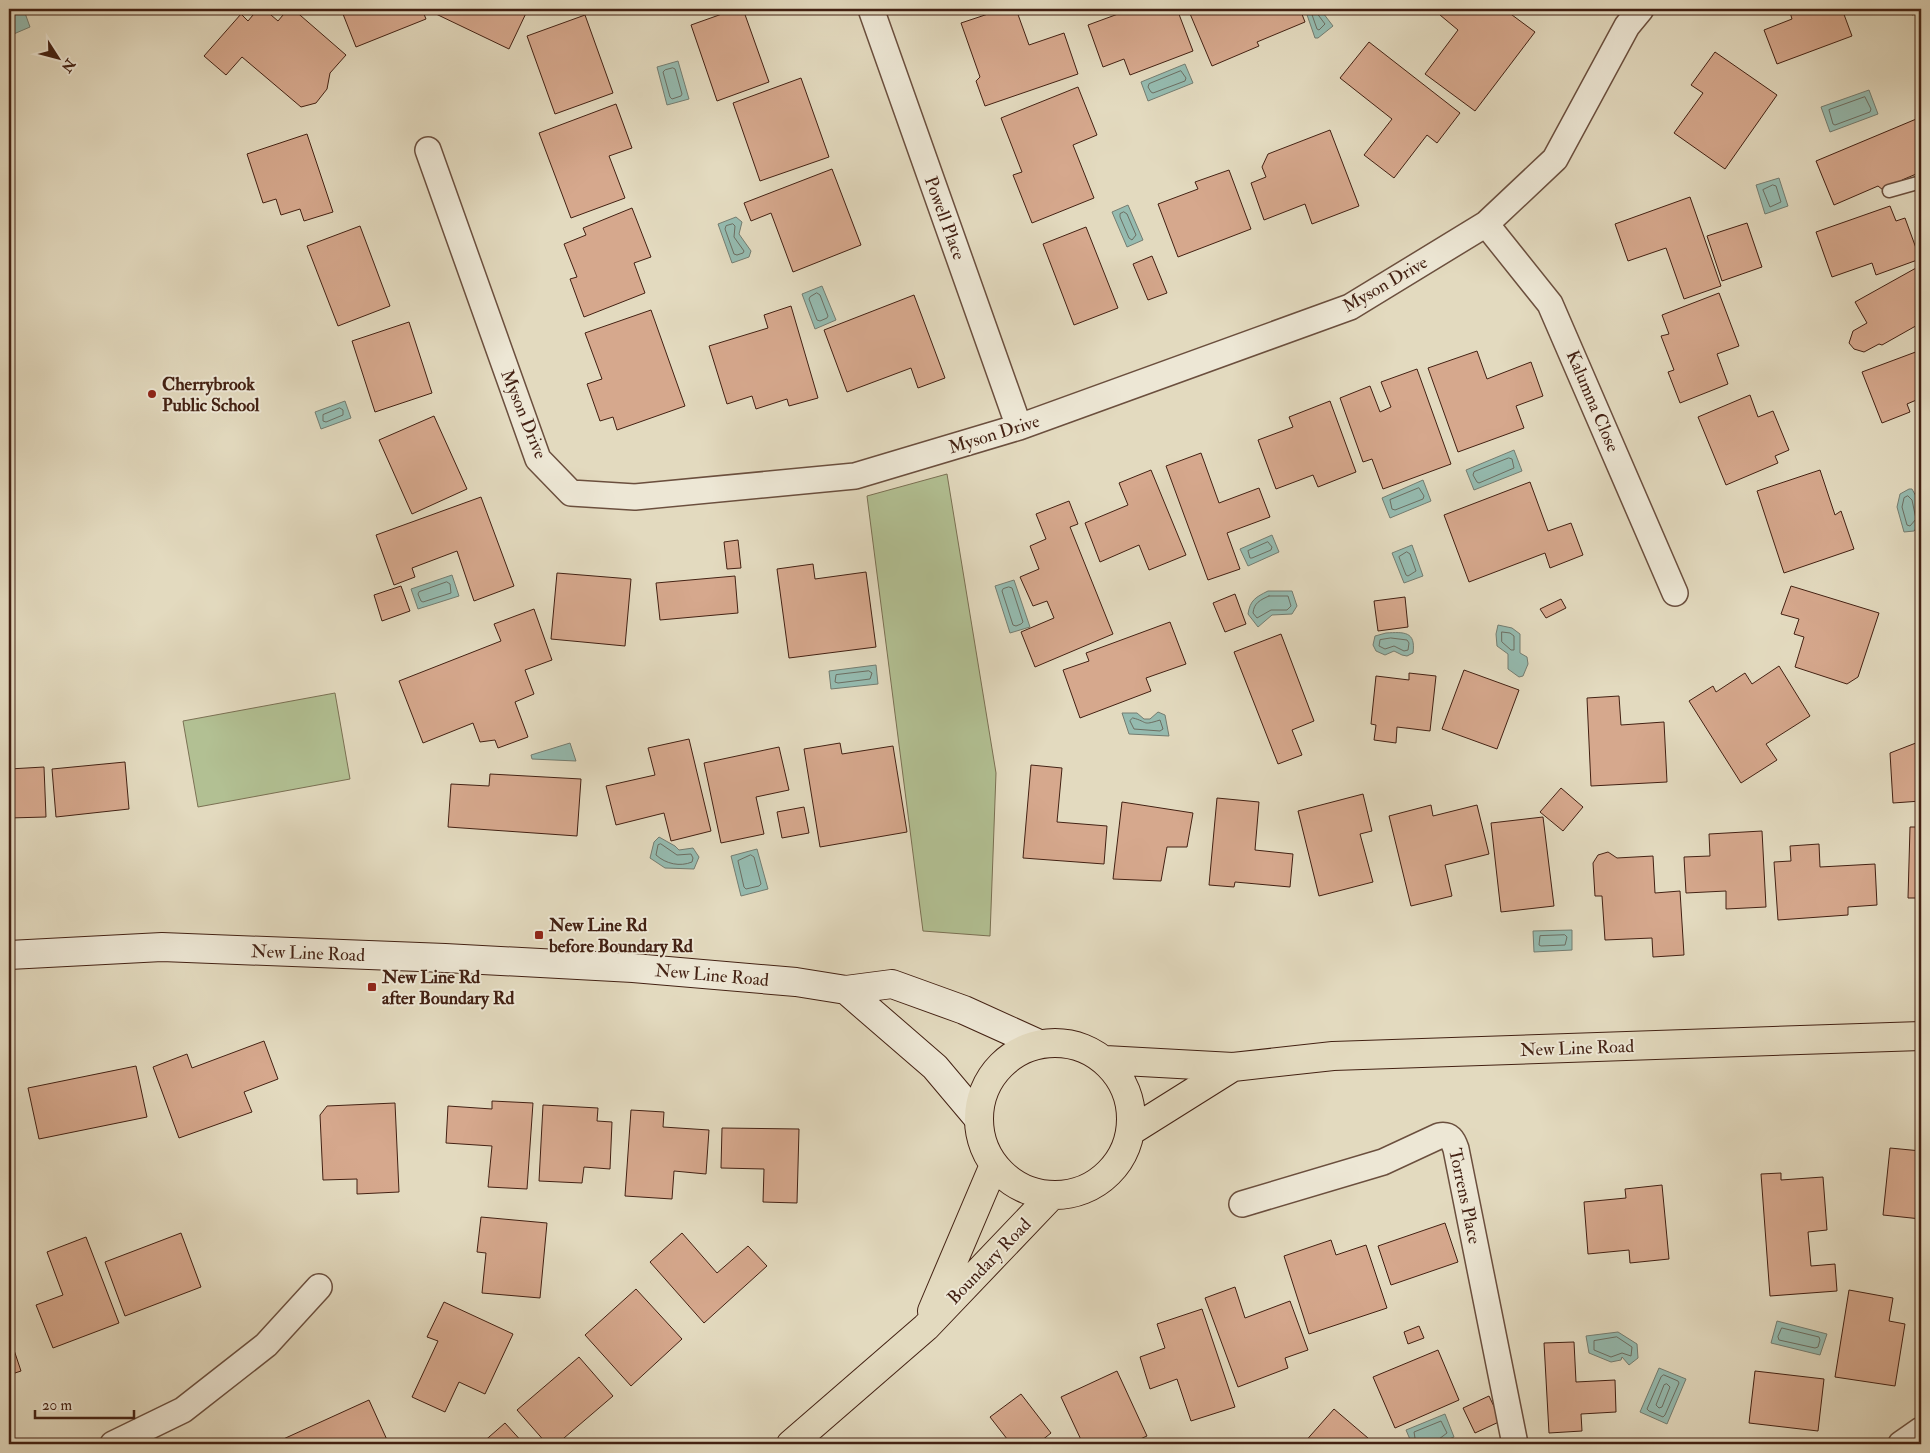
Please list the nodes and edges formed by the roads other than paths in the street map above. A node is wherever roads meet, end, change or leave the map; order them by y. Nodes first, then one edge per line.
1 (871, 9) edge
2 (1641, 9) edge
3 (428, 150) dead end
4 (1921, 182) edge
5 (1889, 190) dead end
6 (1486, 224) junction
7 (1019, 427) junction
8 (1675, 593) dead end
9 (9, 955) edge
10 (846, 990) junction
11 (1921, 1036) edge
12 (1039, 1044) junction
13 (1105, 1060) junction
14 (1233, 1066) junction
15 (978, 1118) junction
16 (1131, 1131) junction
17 (994, 1165) junction
18 (1052, 1196) junction
19 (1242, 1204) dead end
20 (319, 1287) dead end
21 (926, 1327) junction
22 (1921, 1430) edge
23 (113, 1444) edge
24 (791, 1444) edge
25 (1515, 1444) edge
26 (1901, 1444) edge

1 - 7 street, Powell Place
2 - 6 street, Myson Drive
3 - 7 street, Myson Drive
4 - 5 lane
6 - 7 street, Myson Drive
6 - 8 street, Kalumna Close
9 - 10 main road, New Line Road
10 - 12 main road, New Line Road
10 - 15 main road
11 - 14 main road, New Line Road
12 - 13 main road
12 - 15 main road
13 - 14 main road, New Line Road
13 - 16 main road
14 - 16 main road, New Line Road
15 - 17 main road
16 - 18 main road
17 - 18 main road
17 - 21 main road, Boundary Road
18 - 21 main road, Boundary Road
19 - 25 street, Torrens Place
20 - 23 street
21 - 24 main road, Boundary Road
22 - 26 street

